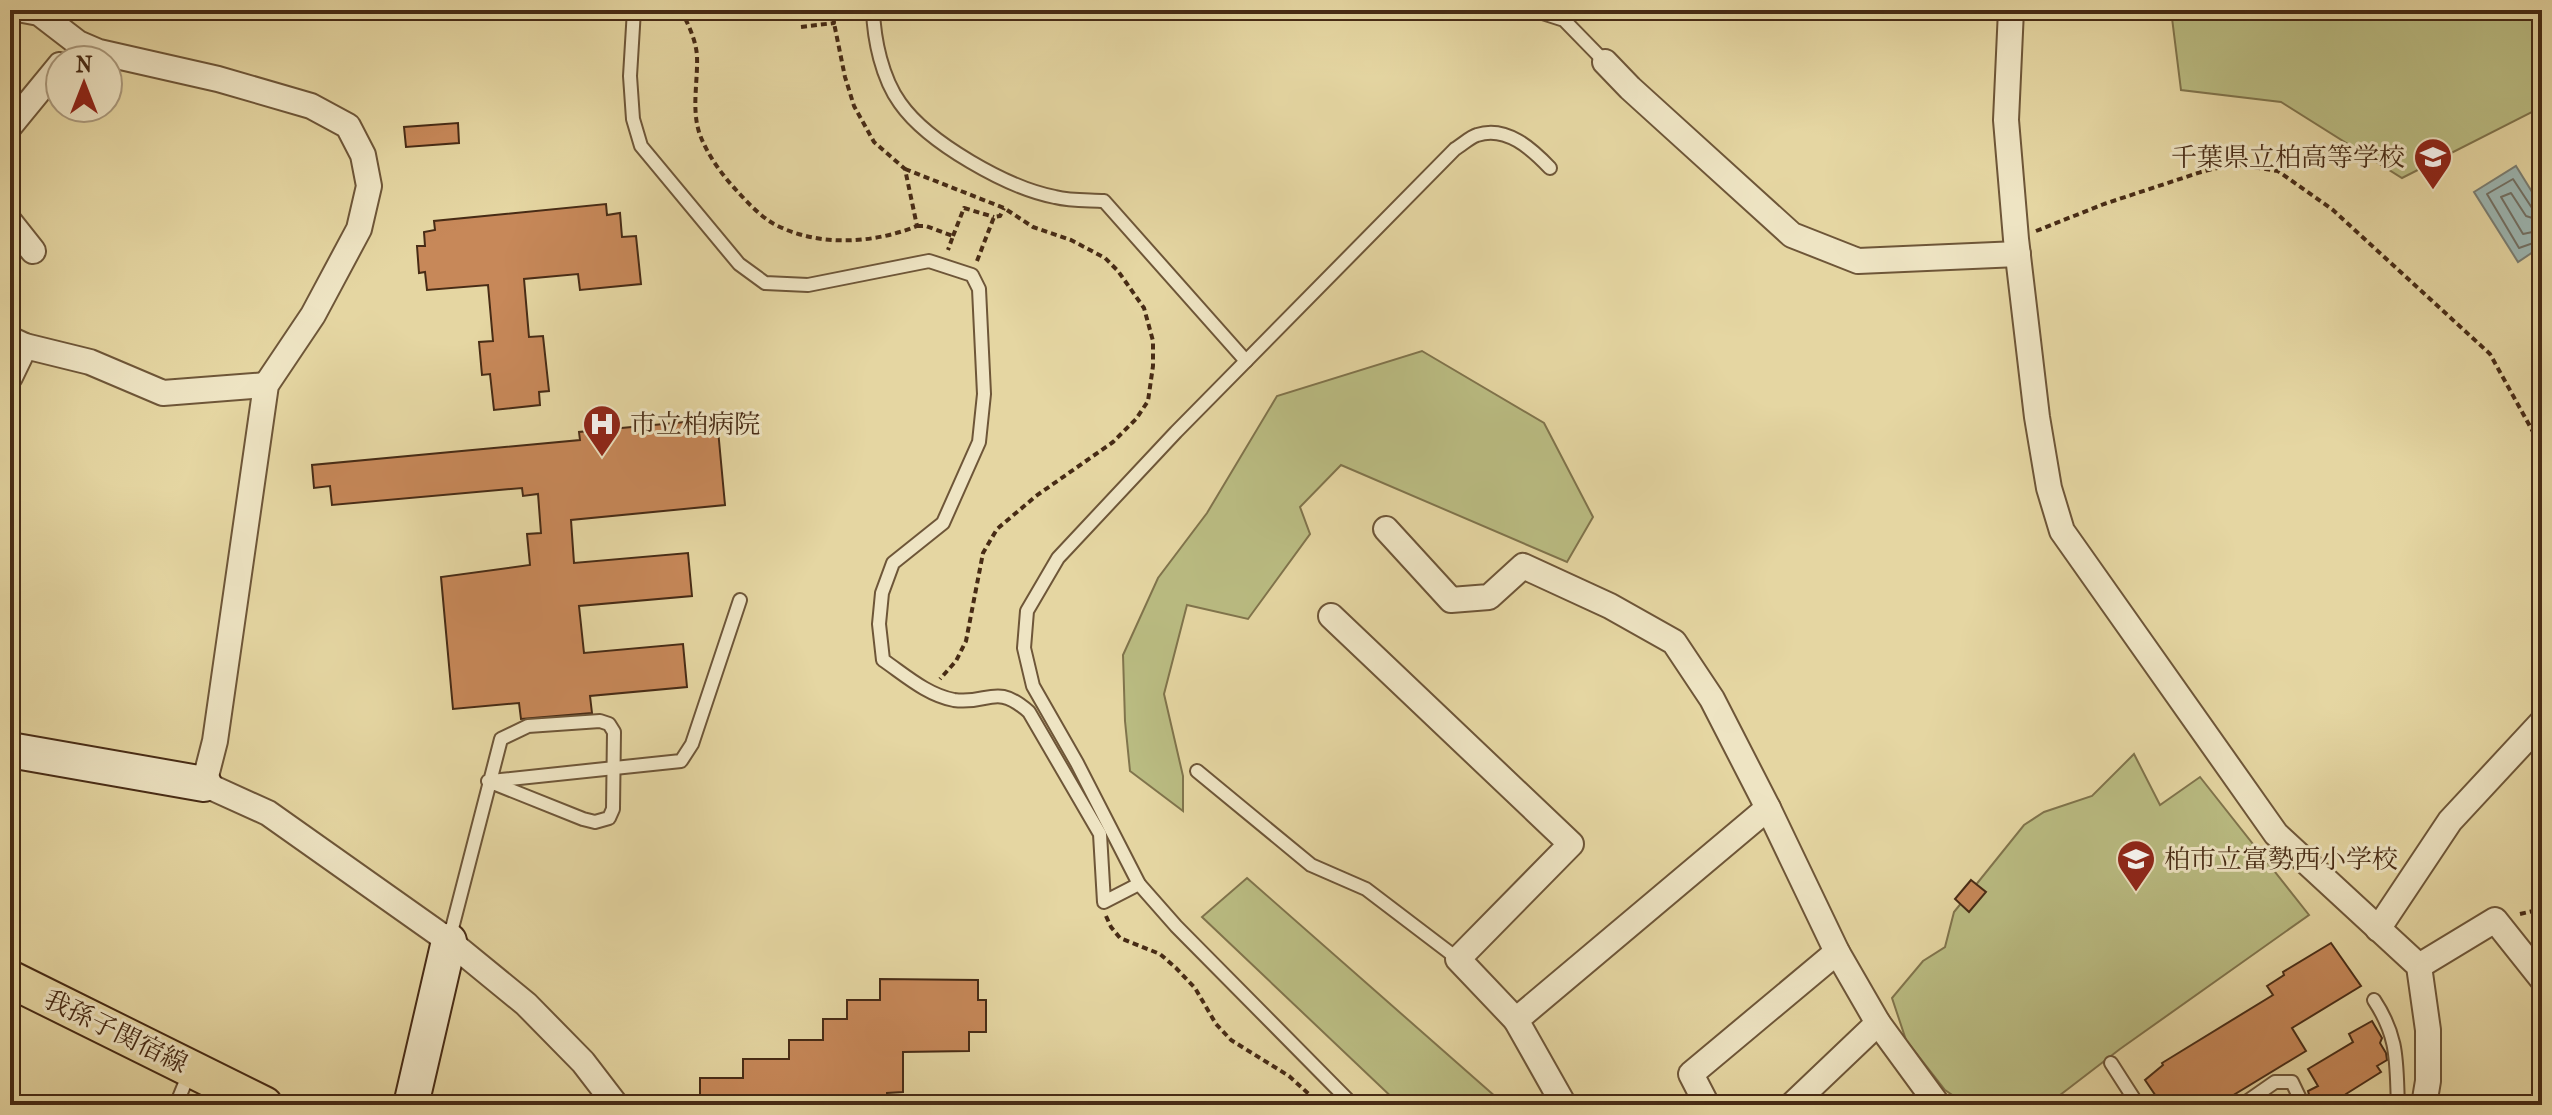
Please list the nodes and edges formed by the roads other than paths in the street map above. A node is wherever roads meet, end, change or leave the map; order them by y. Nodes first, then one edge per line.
1 (21, 10) edge
2 (634, 10) edge
3 (873, 10) edge
4 (1533, 10) edge
5 (2011, 10) edge
6 (10, 19) edge
7 (65, 44) edge
8 (124, 58) edge
9 (1605, 62) joint
10 (44, 85) edge
11 (10, 126) edge
12 (1550, 168) dead end
13 (10, 222) edge
14 (2017, 247) junction
15 (33, 251) dead end
16 (17, 342) edge
17 (1246, 361) junction
18 (10, 377) edge
19 (266, 385) junction
20 (1386, 529) dead end
21 (740, 600) dead end
22 (1331, 616) dead end
23 (2542, 722) edge
24 (10, 750) edge
25 (614, 769) junction
26 (1197, 771) dead end
27 (488, 781) junction
28 (204, 784) junction
29 (1768, 808) junction
30 (1139, 884) junction
31 (2378, 929) junction
32 (449, 941) junction
33 (1837, 952) junction
34 (1458, 959) junction
35 (2419, 966) junction
36 (10, 979) edge
37 (2542, 979) edge
38 (2374, 1000) dead end
39 (1516, 1020) junction
40 (1878, 1023) junction
41 (2111, 1063) dead end
42 (191, 1069) junction
43 (1795, 1104) edge
44 (176, 1105) edge
45 (264, 1105) edge
46 (411, 1105) edge
47 (616, 1105) edge
48 (1353, 1105) edge
49 (1564, 1105) edge
50 (1707, 1105) edge
51 (1938, 1105) edge
52 (2138, 1105) edge
53 (2242, 1105) edge
54 (2303, 1105) edge
55 (2398, 1105) edge
56 (2424, 1105) edge

1 - 6 street
1 - 7 street
2 - 30 lane
3 - 17 lane
4 - 9 lane
5 - 14 street
8 - 19 street
9 - 14 street
10 - 11 street
12 - 17 lane
13 - 15 street
14 - 31 street
16 - 18 street
16 - 19 street
17 - 30 lane
19 - 28 street
20 - 29 street
21 - 25 lane
22 - 34 street
23 - 31 street
24 - 28 street
25 - 27 lane
25 - 27 lane
25 - 27 lane
26 - 34 lane
27 - 32 lane
28 - 32 street
29 - 33 street
29 - 39 street
30 - 48 lane
31 - 35 street
32 - 46 street
32 - 47 street
33 - 40 street
33 - 50 street
34 - 39 street
35 - 37 street
35 - 56 street
36 - 42 main road, 我孫子関宿線
38 - 55 lane
39 - 49 street
40 - 43 street
40 - 51 street
41 - 52 lane
42 - 44 lane
42 - 45 main road, 我孫子関宿線
53 - 54 lane

